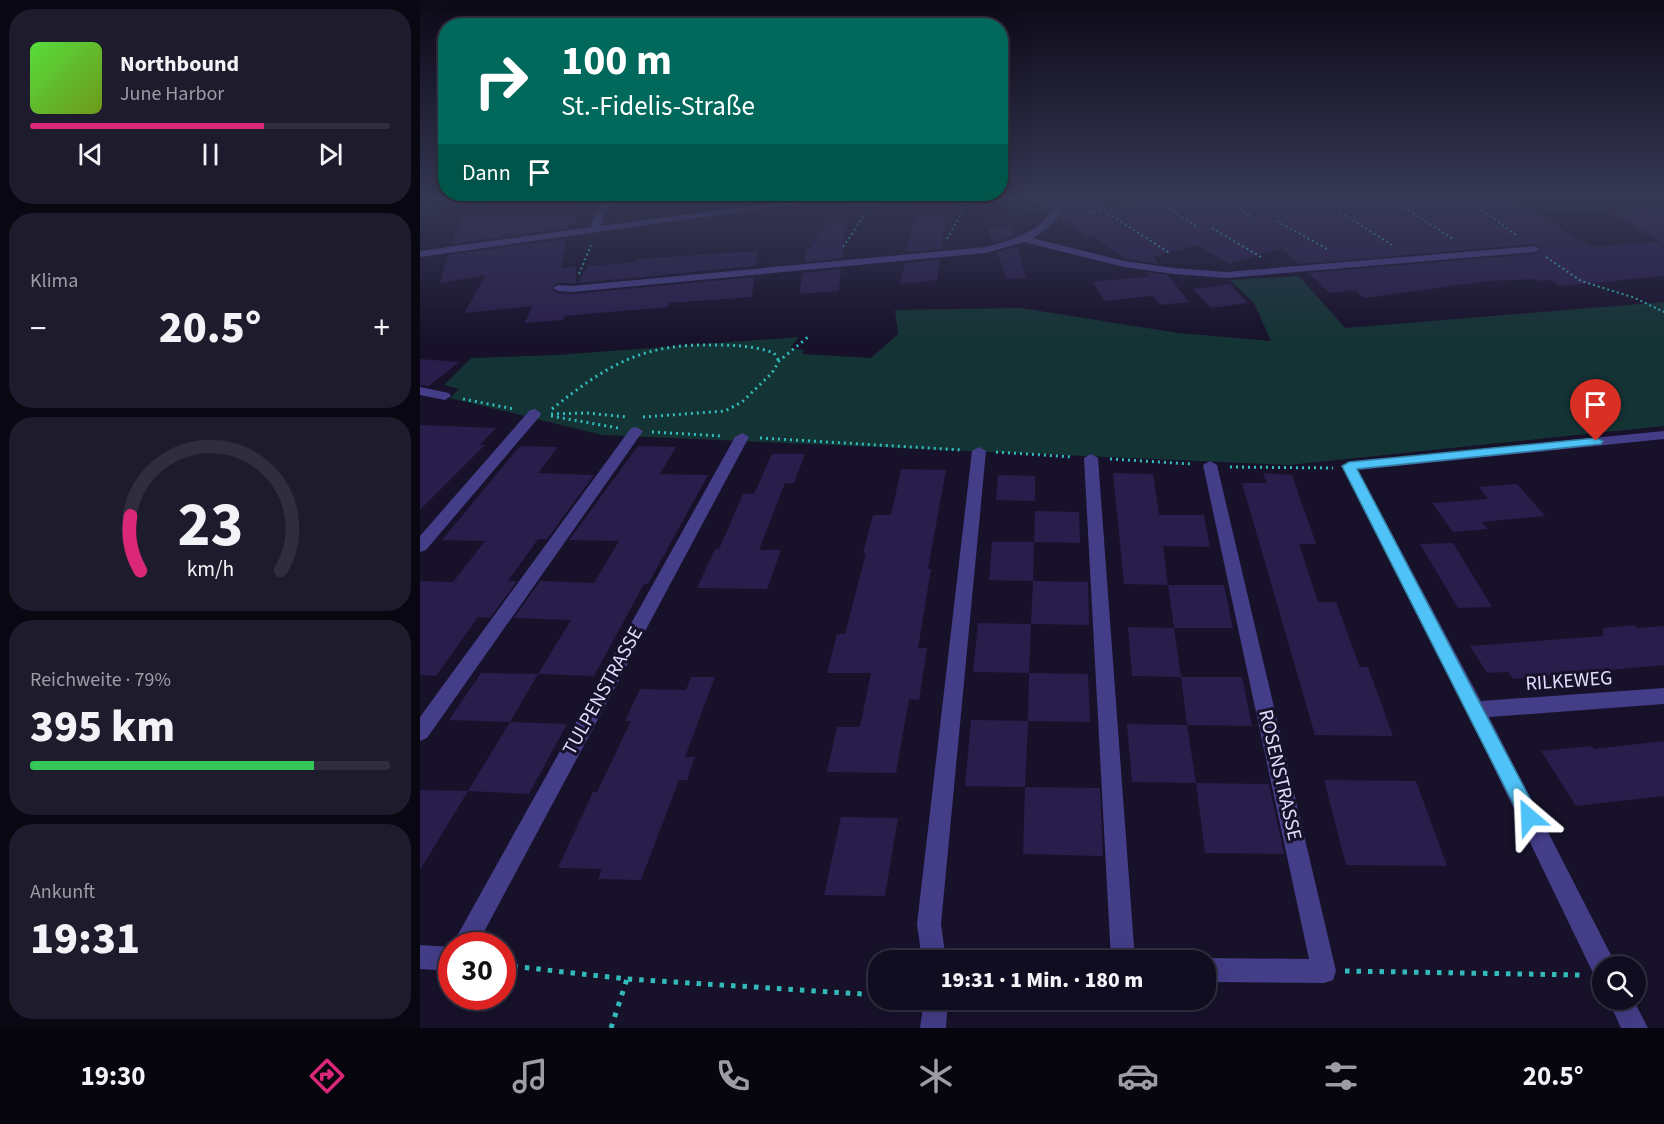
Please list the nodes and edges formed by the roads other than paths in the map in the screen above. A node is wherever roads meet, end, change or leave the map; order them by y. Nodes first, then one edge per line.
1 (476, 246) edge
2 (1000, 246) edge
3 (1049, 246) edge
4 (1535, 249) road end
5 (420, 254) edge
6 (558, 288) dead end
7 (420, 391) edge
8 (445, 396) road end
9 (539, 414) road end
10 (636, 431) road end
11 (1664, 435) edge
12 (742, 437) road end
13 (979, 451) road end
14 (1092, 458) road end
15 (1209, 465) road end
16 (420, 546) edge
17 (1664, 696) edge
18 (1476, 710) junction
19 (420, 732) edge
20 (471, 932) edge
21 (933, 950) edge
22 (1122, 950) edge
23 (420, 957) edge
24 (438, 958) edge
25 (1592, 960) edge
26 (1216, 970) edge
27 (935, 1010) edge
28 (1626, 1010) edge
29 (933, 1028) edge
30 (1635, 1028) edge

1 - 5 street
2 - 6 street
3 - 4 street
7 - 8 street
9 - 16 street
10 - 19 street
11 - 18 street
12 - 20 street, TULPENSTRASSE
13 - 21 street
14 - 22 street
15 - 26 street, ROSENSTRASSE
17 - 18 street, RILKEWEG
18 - 25 street
23 - 24 street
27 - 29 street
28 - 30 street

